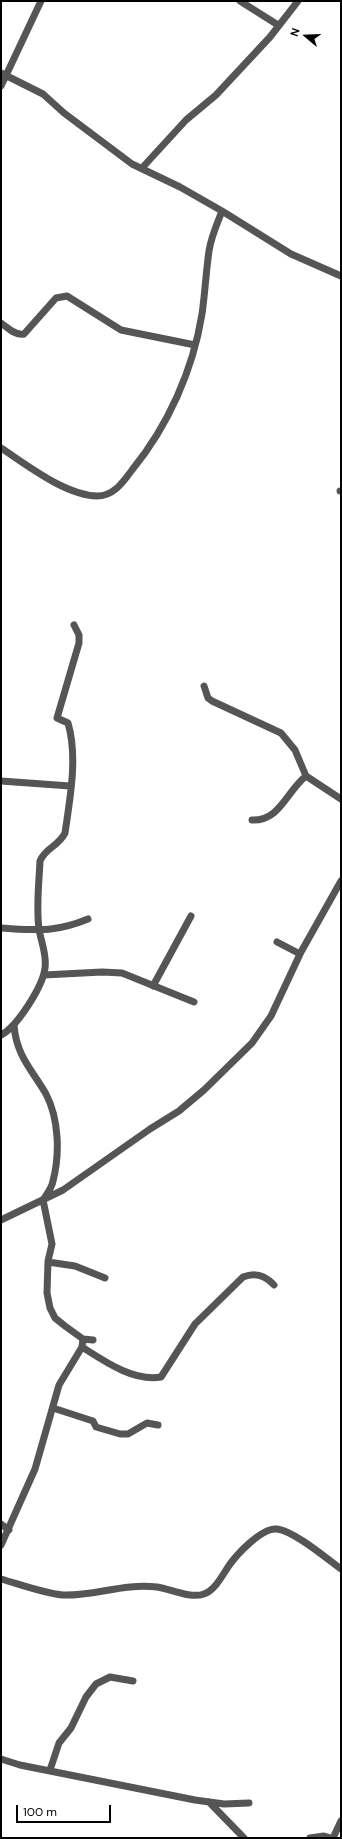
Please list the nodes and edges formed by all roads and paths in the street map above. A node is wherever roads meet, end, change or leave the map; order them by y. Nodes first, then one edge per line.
1 (41, 1) edge
2 (240, 1) edge
3 (298, 1) edge
4 (278, 25) junction
5 (3, 74) edge
6 (1, 86) edge
7 (142, 168) junction
8 (222, 210) junction
9 (341, 276) edge
10 (1, 323) edge
11 (194, 345) junction
12 (1, 448) edge
13 (74, 626) dead end
14 (204, 686) dead end
15 (306, 776) junction
16 (1, 781) edge
17 (70, 786) junction
18 (341, 799) edge
19 (252, 820) dead end
20 (341, 881) edge
21 (191, 916) dead end
22 (88, 918) dead end
23 (1, 928) edge
24 (39, 930) junction
25 (277, 942) dead end
26 (300, 954) junction
27 (44, 975) junction
28 (153, 986) junction
29 (194, 1002) dead end
30 (14, 1025) junction
31 (1, 1035) edge
32 (43, 1200) junction
33 (1, 1220) edge
34 (48, 1262) junction
35 (104, 1278) dead end
36 (274, 1285) dead end
37 (83, 1339) junction
38 (93, 1340) dead end
39 (82, 1347) junction
40 (53, 1408) junction
41 (158, 1425) dead end
42 (1, 1524) edge
43 (9, 1530) junction
44 (1, 1546) edge
45 (341, 1569) edge
46 (1, 1579) edge
47 (133, 1681) dead end
48 (1, 1759) edge
49 (50, 1770) junction
50 (209, 1802) junction
51 (249, 1803) dead end
52 (341, 1820) edge
53 (244, 1838) edge
54 (310, 1838) edge
55 (332, 1838) edge

1 - 5 street
2 - 4 street
3 - 4 street
4 - 7 street
5 - 6 street
5 - 7 street
7 - 8 street
8 - 9 street
8 - 11 street
10 - 11 street
11 - 12 street
13 - 17 street
14 - 15 street
15 - 18 street
15 - 19 street
16 - 17 street
17 - 24 street
20 - 26 street
21 - 28 street
22 - 24 street
23 - 24 street
24 - 27 street
25 - 26 street
26 - 32 street
27 - 28 street
27 - 30 street
28 - 29 street
30 - 31 street
30 - 32 street
32 - 33 street
32 - 34 street
34 - 35 street
34 - 37 street
36 - 39 street
37 - 38 street
37 - 39 street
39 - 40 street
40 - 41 street
40 - 43 street
42 - 43 street
43 - 44 street
45 - 46 street
47 - 49 street
48 - 49 street
49 - 50 street
50 - 51 street
50 - 53 street
52 - 55 street
54 - 55 street

